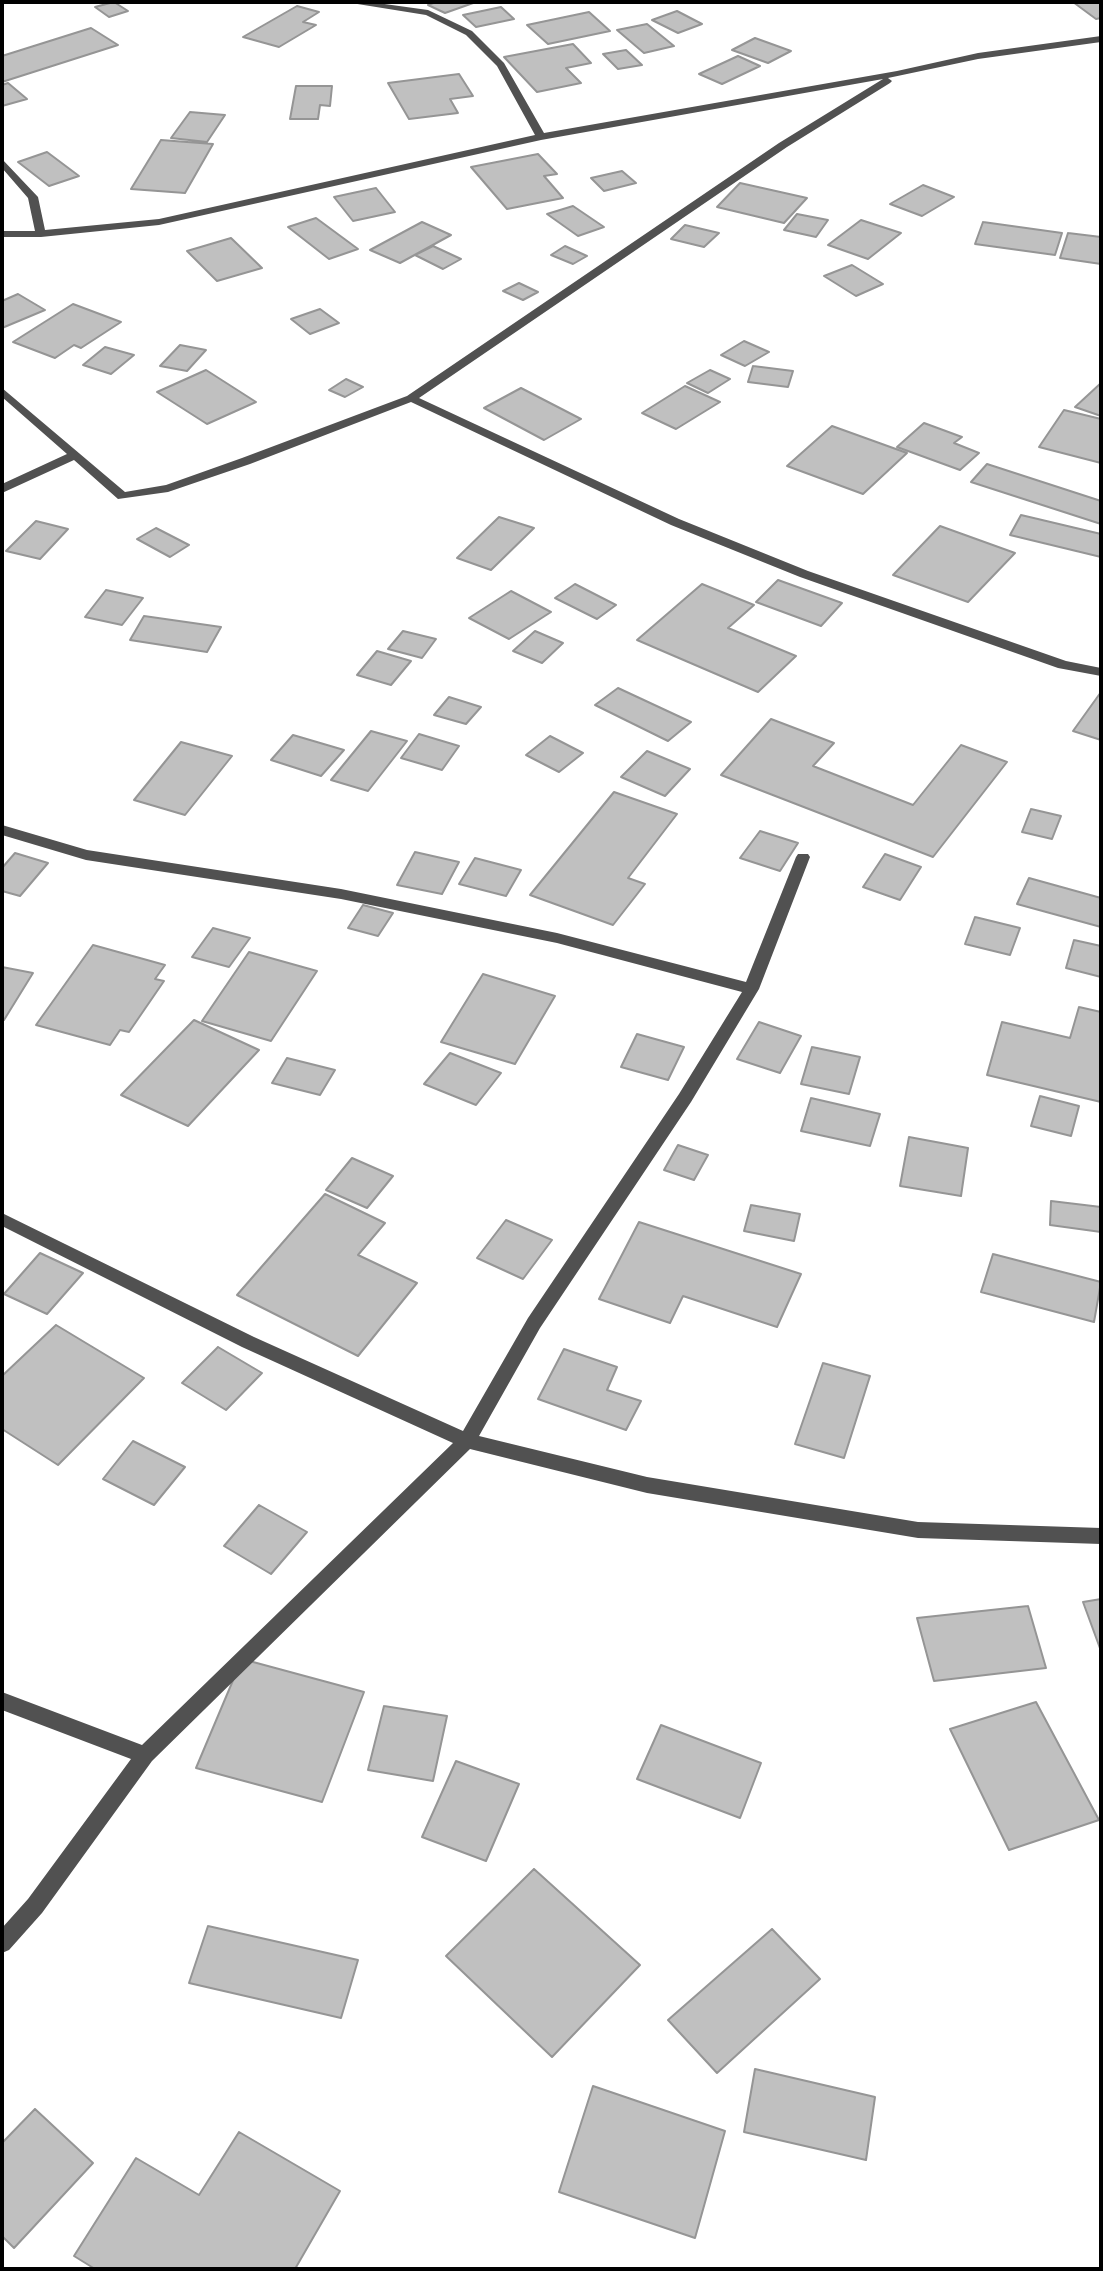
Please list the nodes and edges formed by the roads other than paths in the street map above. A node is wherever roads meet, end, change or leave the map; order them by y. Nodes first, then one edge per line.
1 (350, 2) edge
2 (1101, 39) edge
3 (897, 74) junction
4 (541, 137) junction
5 (2, 162) edge
6 (2, 234) edge
7 (41, 234) junction
8 (2, 391) edge
9 (411, 398) junction
10 (75, 455) junction
11 (2, 489) edge
12 (1101, 672) edge
13 (2, 830) edge
14 (803, 857) dead end
15 (751, 989) junction
16 (2, 1219) edge
17 (467, 1441) junction
18 (1101, 1536) edge
19 (2, 1701) edge
20 (145, 1755) junction
21 (2, 1943) edge

1 - 4 street
2 - 3 street
3 - 4 street
3 - 9 street
4 - 7 street
5 - 7 street
6 - 7 street
8 - 10 street
9 - 10 street
9 - 12 street
10 - 11 street
13 - 15 street
14 - 15 street
15 - 17 street
16 - 17 street
17 - 18 street
17 - 20 street
19 - 20 street
20 - 21 street

